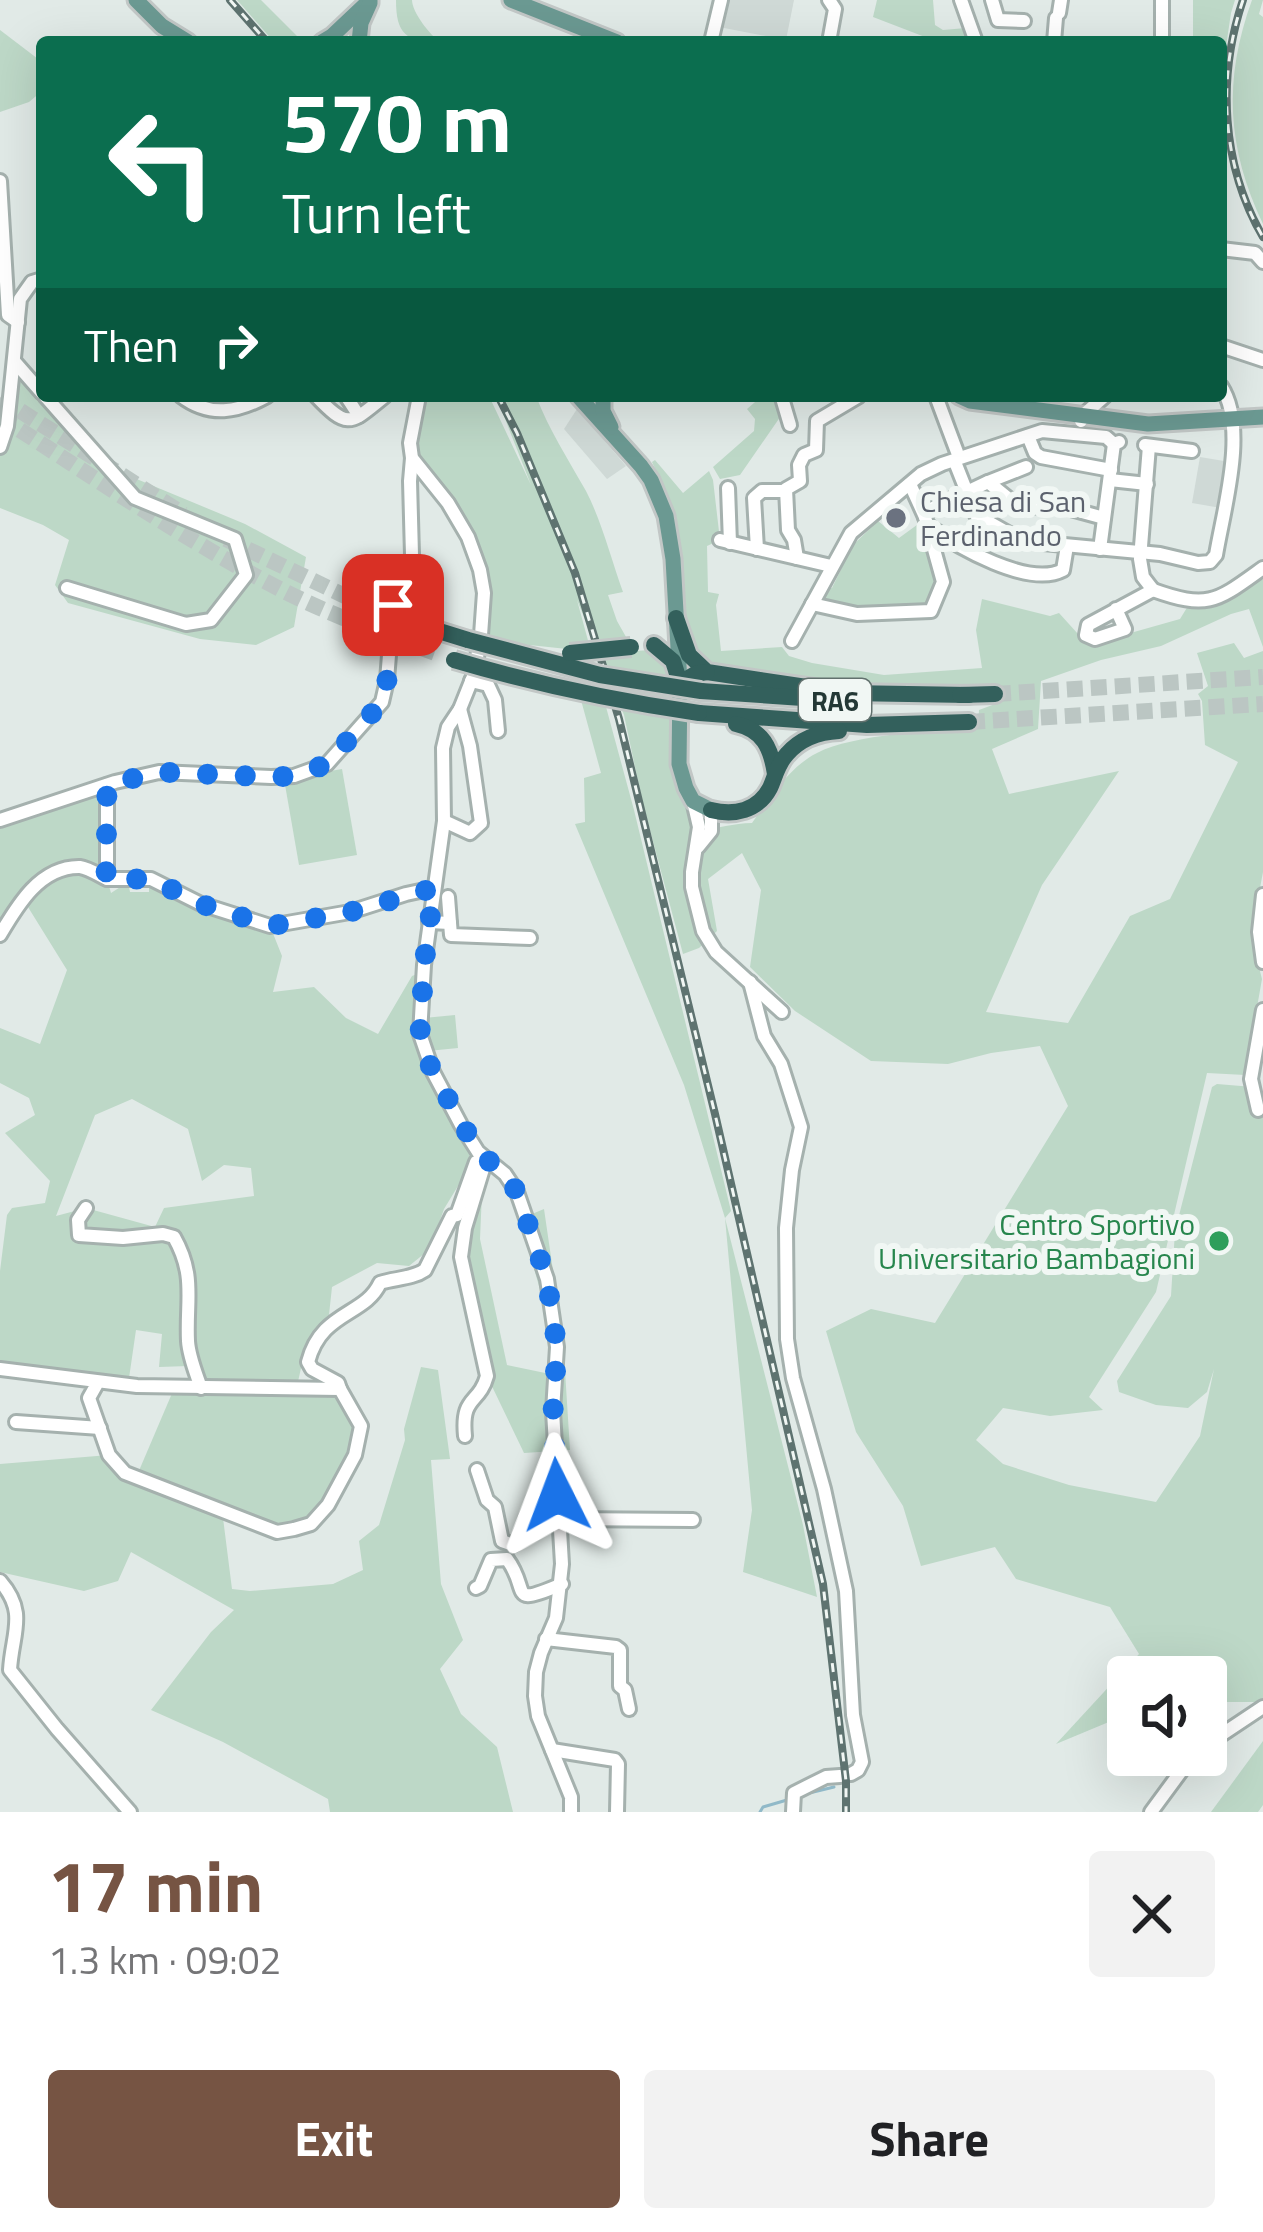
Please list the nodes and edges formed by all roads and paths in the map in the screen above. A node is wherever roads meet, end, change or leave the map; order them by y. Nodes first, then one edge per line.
1 (136, 0) edge
2 (371, 0) edge
3 (511, 0) edge
4 (721, 0) edge
5 (829, 0) edge
6 (961, 0) edge
7 (992, 0) edge
8 (1162, 0) edge
9 (1024, 21) dead end
10 (178, 36) edge
11 (332, 36) edge
12 (360, 36) edge
13 (601, 36) edge
14 (712, 36) edge
15 (830, 36) edge
16 (974, 36) edge
17 (1160, 36) edge
18 (0, 181) edge
19 (1227, 250) edge
20 (1263, 262) edge
21 (36, 281) edge
22 (18, 322) junction
23 (1227, 348) edge
24 (1263, 360) edge
25 (14, 361) junction
26 (36, 385) edge
27 (1227, 398) edge
28 (51, 402) edge
29 (190, 402) edge
30 (256, 402) edge
31 (323, 402) edge
32 (350, 402) edge
33 (378, 402) edge
34 (418, 402) edge
35 (584, 402) edge
36 (603, 402) edge
37 (783, 402) edge
38 (849, 402) edge
39 (938, 402) edge
40 (1020, 402) edge
41 (1096, 402) edge
42 (1075, 415) junction
43 (359, 416) junction
44 (1234, 417) junction
45 (1263, 417) edge
46 (790, 425) dead end
47 (1073, 433) junction
48 (1028, 436) junction
49 (0, 447) edge
50 (627, 449) junction
51 (1192, 451) dead end
52 (412, 458) junction
53 (953, 459) junction
54 (1026, 467) dead end
55 (1111, 475) junction
56 (914, 482) junction
57 (988, 482) junction
58 (1147, 484) junction
59 (728, 488) dead end
60 (786, 490) junction
61 (966, 490) junction
62 (1104, 518) junction
63 (927, 521) junction
64 (1067, 546) junction
65 (757, 549) junction
66 (1100, 549) junction
67 (1140, 552) junction
68 (796, 558) junction
69 (831, 566) junction
70 (1263, 568) edge
71 (68, 588) dead end
72 (1153, 590) junction
73 (812, 604) junction
74 (1117, 609) dead end
75 (676, 618) junction
76 (439, 631) tunnel mouth
77 (463, 639) junction
78 (792, 641) dead end
79 (654, 645) junction
80 (446, 657) tunnel mouth
81 (707, 672) junction
82 (471, 681) junction
83 (680, 683) junction
84 (995, 694) tunnel mouth
85 (969, 695) junction
86 (460, 709) junction
87 (699, 716) junction
88 (969, 722) tunnel mouth
89 (923, 724) junction
90 (498, 730) dead end
91 (775, 774) junction
92 (107, 785) junction
93 (694, 801) junction
94 (712, 811) junction
95 (736, 813) junction
96 (0, 820) edge
97 (445, 821) junction
98 (705, 829) junction
99 (106, 879) junction
100 (434, 888) junction
101 (1263, 895) edge
102 (448, 897) dead end
103 (429, 922) junction
104 (450, 923) junction
105 (0, 935) edge
106 (530, 938) dead end
107 (1263, 962) edge
108 (750, 982) junction
109 (1263, 1010) edge
110 (782, 1012) dead end
111 (1258, 1110) dead end
112 (487, 1159) junction
113 (86, 1208) dead end
114 (0, 1369) edge
115 (98, 1382) junction
116 (201, 1388) junction
117 (340, 1389) junction
118 (16, 1422) dead end
119 (100, 1428) junction
120 (465, 1436) dead end
121 (477, 1470) dead end
122 (555, 1471) junction
123 (559, 1520) junction
124 (693, 1520) dead end
125 (0, 1581) edge
126 (562, 1584) junction
127 (476, 1588) dead end
128 (546, 1639) junction
129 (1263, 1707) edge
130 (629, 1709) dead end
131 (1227, 1730) edge
132 (552, 1750) junction
133 (1178, 1776) edge
134 (130, 1812) edge
135 (571, 1812) edge
136 (617, 1812) edge
137 (793, 1812) edge
138 (1151, 1812) edge

1 - 10 main road
2 - 11 main road
2 - 12 main road
3 - 13 main road
4 - 14 street
5 - 15 street
6 - 16 street
7 - 9 street
8 - 17 street
18 - 22 street
19 - 20 street
21 - 22 street
22 - 25 street
23 - 24 street
25 - 26 street
25 - 49 street
27 - 44 street
28 - 71 street
29 - 30 street
31 - 43 street
32 - 43 street
33 - 43 street
34 - 52 street
35 - 50 main road
36 - 50 main road
37 - 46 street
38 - 60 street
39 - 53 street
40 - 42 main road
41 - 42 street
42 - 44 main road
42 - 47 street
44 - 45 main road
44 - 67 street
47 - 48 street
47 - 55 street
48 - 53 street
48 - 55 street
50 - 75 main road
51 - 58 street
52 - 82 street
52 - 92 street
53 - 56 street
53 - 61 street
54 - 57 street
55 - 58 street
55 - 62 street
56 - 63 street
56 - 69 street
57 - 61 street
57 - 62 street
58 - 67 street
59 - 65 street
60 - 65 street
60 - 68 street
61 - 63 street
61 - 64 street
62 - 66 street
63 - 64 street
63 - 73 street
64 - 66 street
65 - 68 street
66 - 67 street
67 - 72 street
68 - 69 street
69 - 73 street
70 - 72 street
72 - 74 street
73 - 78 street
75 - 79 highway
75 - 81 highway
75 - 83 main road
76 - 77 highway, RA6
77 - 79 highway, bridge
77 - 85 highway, RA6, bridge
79 - 83 highway
80 - 87 highway, RA6, bridge
81 - 83 highway
81 - 85 highway
82 - 86 street
82 - 90 street
83 - 93 main road
84 - 85 highway, RA6
86 - 97 street
86 - 97 street
87 - 89 highway, RA6
87 - 91 highway
88 - 89 highway, RA6
89 - 91 highway
91 - 95 highway
92 - 96 street
92 - 99 street
93 - 94 main road
93 - 98 street
94 - 95 highway
94 - 98 street
95 - 98 street
97 - 100 street
98 - 108 street
99 - 100 street
99 - 105 street
100 - 103 street
101 - 107 street
102 - 104 street
103 - 104 street
103 - 112 street
104 - 106 street
108 - 110 street
108 - 137 street
109 - 111 street
112 - 117 street
112 - 120 street
112 - 122 street
113 - 116 street
114 - 115 street
115 - 116 street
115 - 119 street
116 - 117 street
117 - 119 street
118 - 119 street
121 - 122 street
122 - 123 street
123 - 124 street
123 - 126 street
125 - 134 street
126 - 127 street
126 - 128 street
128 - 130 street
128 - 132 street
129 - 131 street
132 - 135 street
132 - 136 street
133 - 138 street

